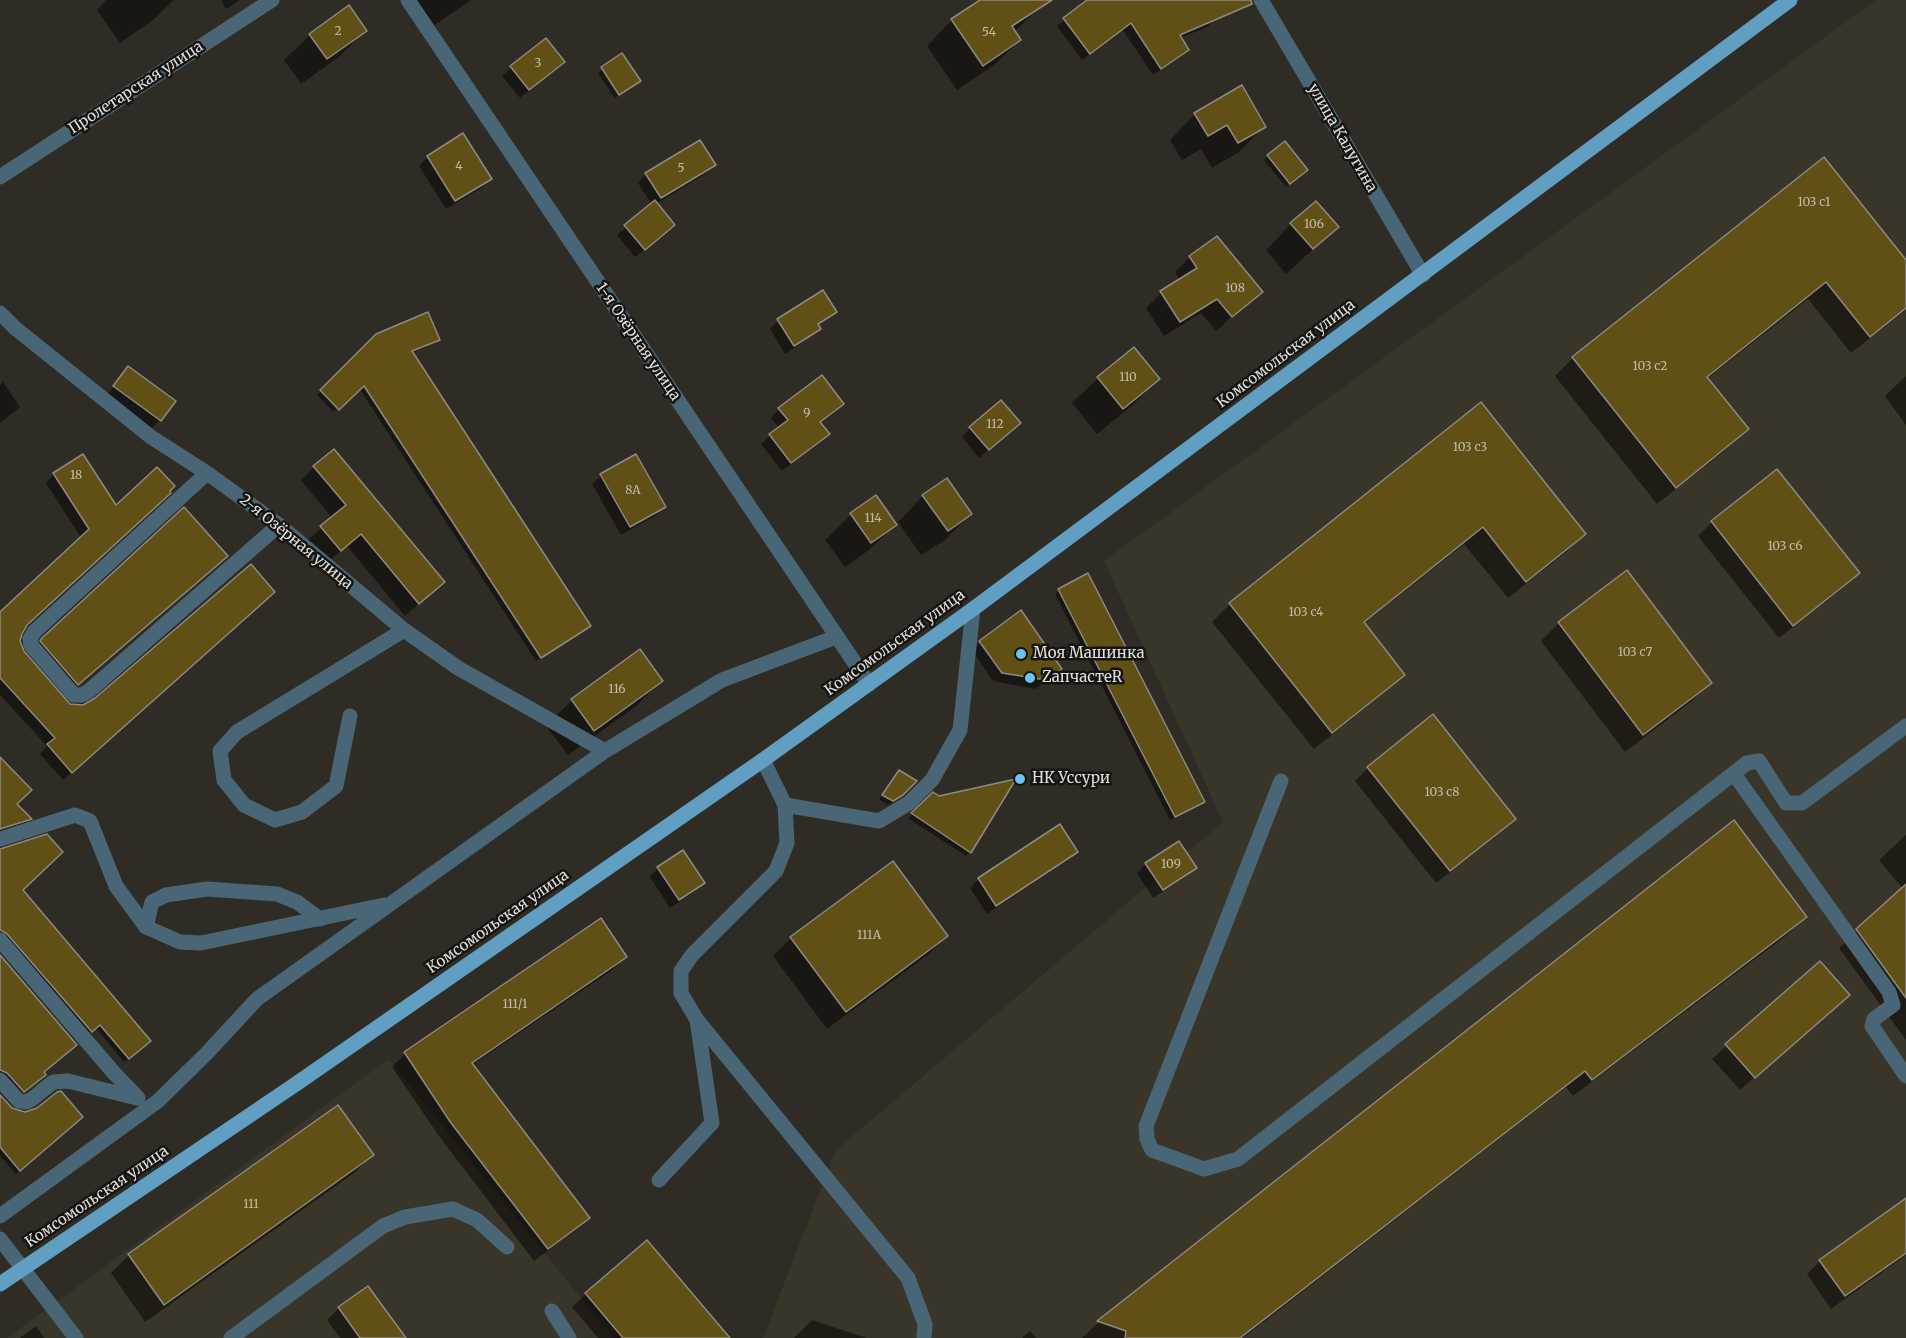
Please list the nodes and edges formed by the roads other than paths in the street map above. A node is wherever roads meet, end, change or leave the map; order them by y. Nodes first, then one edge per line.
1 (272, 0) edge
2 (408, 0) edge
3 (1262, 0) edge
4 (1787, 1) edge
5 (0, 177) edge
6 (1423, 275) junction
7 (0, 314) edge
8 (207, 473) junction
9 (279, 525) junction
10 (973, 609) junction
11 (404, 630) junction
12 (836, 637) junction
13 (869, 684) junction
14 (350, 716) dead end
15 (1906, 726) edge
16 (605, 751) junction
17 (763, 760) junction
18 (1734, 774) junction
19 (1281, 781) dead end
20 (785, 805) junction
21 (0, 839) edge
22 (390, 904) junction
23 (320, 919) junction
24 (146, 927) junction
25 (0, 940) edge
26 (697, 1020) junction
27 (1906, 1076) edge
28 (0, 1080) edge
29 (138, 1098) junction
30 (158, 1101) junction
31 (659, 1180) dead end
32 (0, 1216) edge
33 (0, 1239) edge
34 (507, 1246) dead end
35 (0, 1284) edge
36 (552, 1311) dead end
37 (76, 1338) edge
38 (231, 1338) edge
39 (569, 1338) edge
40 (924, 1338) edge

1 - 5 street, Пролетарская улица
2 - 12 street, 1-я Озёрная улица
3 - 6 street, улица Калугина
4 - 6 main road, Комсомольская улица
6 - 10 main road, Комсомольская улица
7 - 8 street, 2-я Озёрная улица
8 - 9 street, 2-я Озёрная улица
8 - 9 street
9 - 11 street, 2-я Озёрная улица
10 - 13 main road, Комсомольская улица
10 - 20 street
11 - 14 street
11 - 16 street, 2-я Озёрная улица
12 - 13 street, 1-я Озёрная улица
12 - 16 street
13 - 17 main road, Комсомольская улица
15 - 18 street
16 - 22 street
17 - 20 street
17 - 35 main road, Комсомольская улица, bridge
18 - 19 street
18 - 27 street
20 - 26 street
21 - 24 street
22 - 23 street
22 - 30 street
23 - 24 street
23 - 24 street
25 - 29 street
26 - 31 street
26 - 40 street
28 - 29 street
29 - 30 street
30 - 32 street
33 - 37 street
34 - 38 street
36 - 39 street

